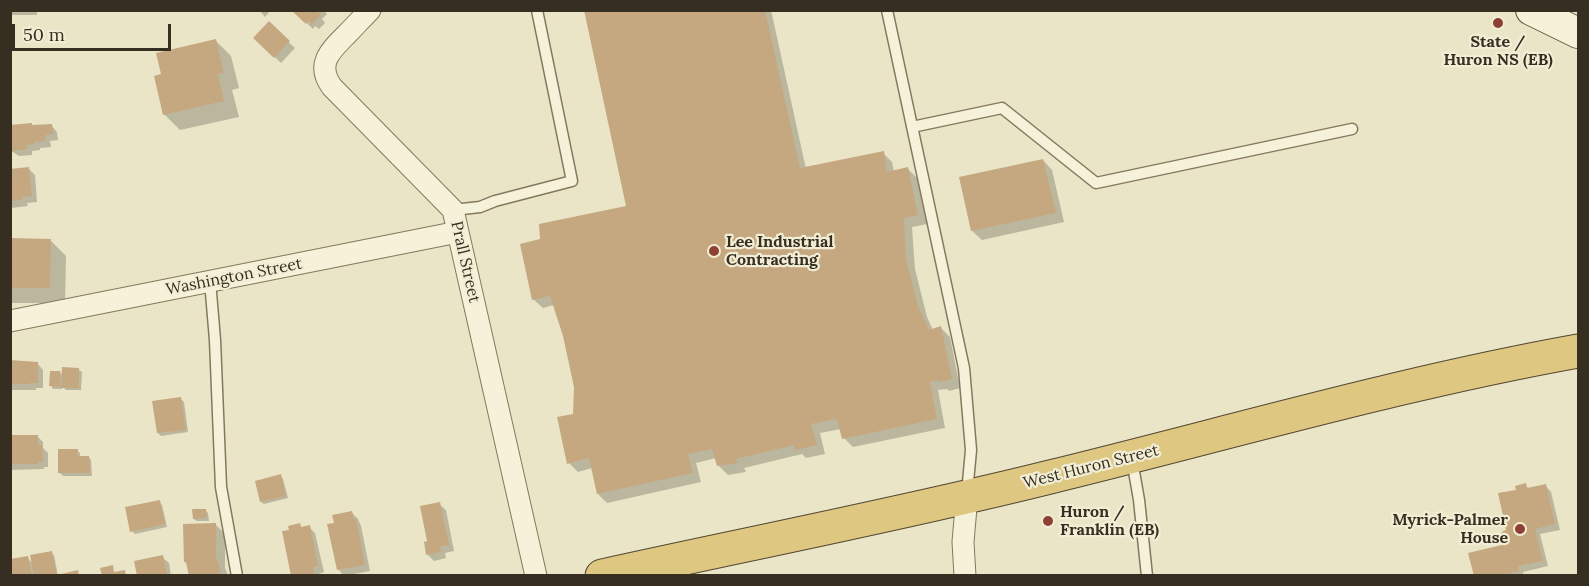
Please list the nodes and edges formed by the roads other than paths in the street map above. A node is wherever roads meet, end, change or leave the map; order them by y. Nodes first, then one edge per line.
1 (370, 10) edge
2 (537, 10) edge
3 (887, 10) edge
4 (1533, 11) edge
5 (1578, 33) edge
6 (912, 127) junction
7 (1352, 129) dead end
8 (453, 210) junction
9 (458, 232) junction
10 (210, 281) junction
11 (10, 321) edge
12 (1578, 351) edge
13 (1131, 457) junction
14 (967, 496) junction
15 (237, 576) edge
16 (536, 576) edge
17 (602, 576) edge
18 (965, 576) edge
19 (1147, 576) edge

1 - 8 street, Prall Street
2 - 8 lane
3 - 6 lane
4 - 5 main road
6 - 7 lane
6 - 14 lane
8 - 9 street, Prall Street
9 - 10 street, Washington Street
9 - 16 street, Prall Street
10 - 11 street, Washington Street
10 - 15 lane
12 - 13 highway, West Huron Street
13 - 14 highway, West Huron Street
13 - 19 lane
14 - 17 highway, West Huron Street
14 - 18 street

